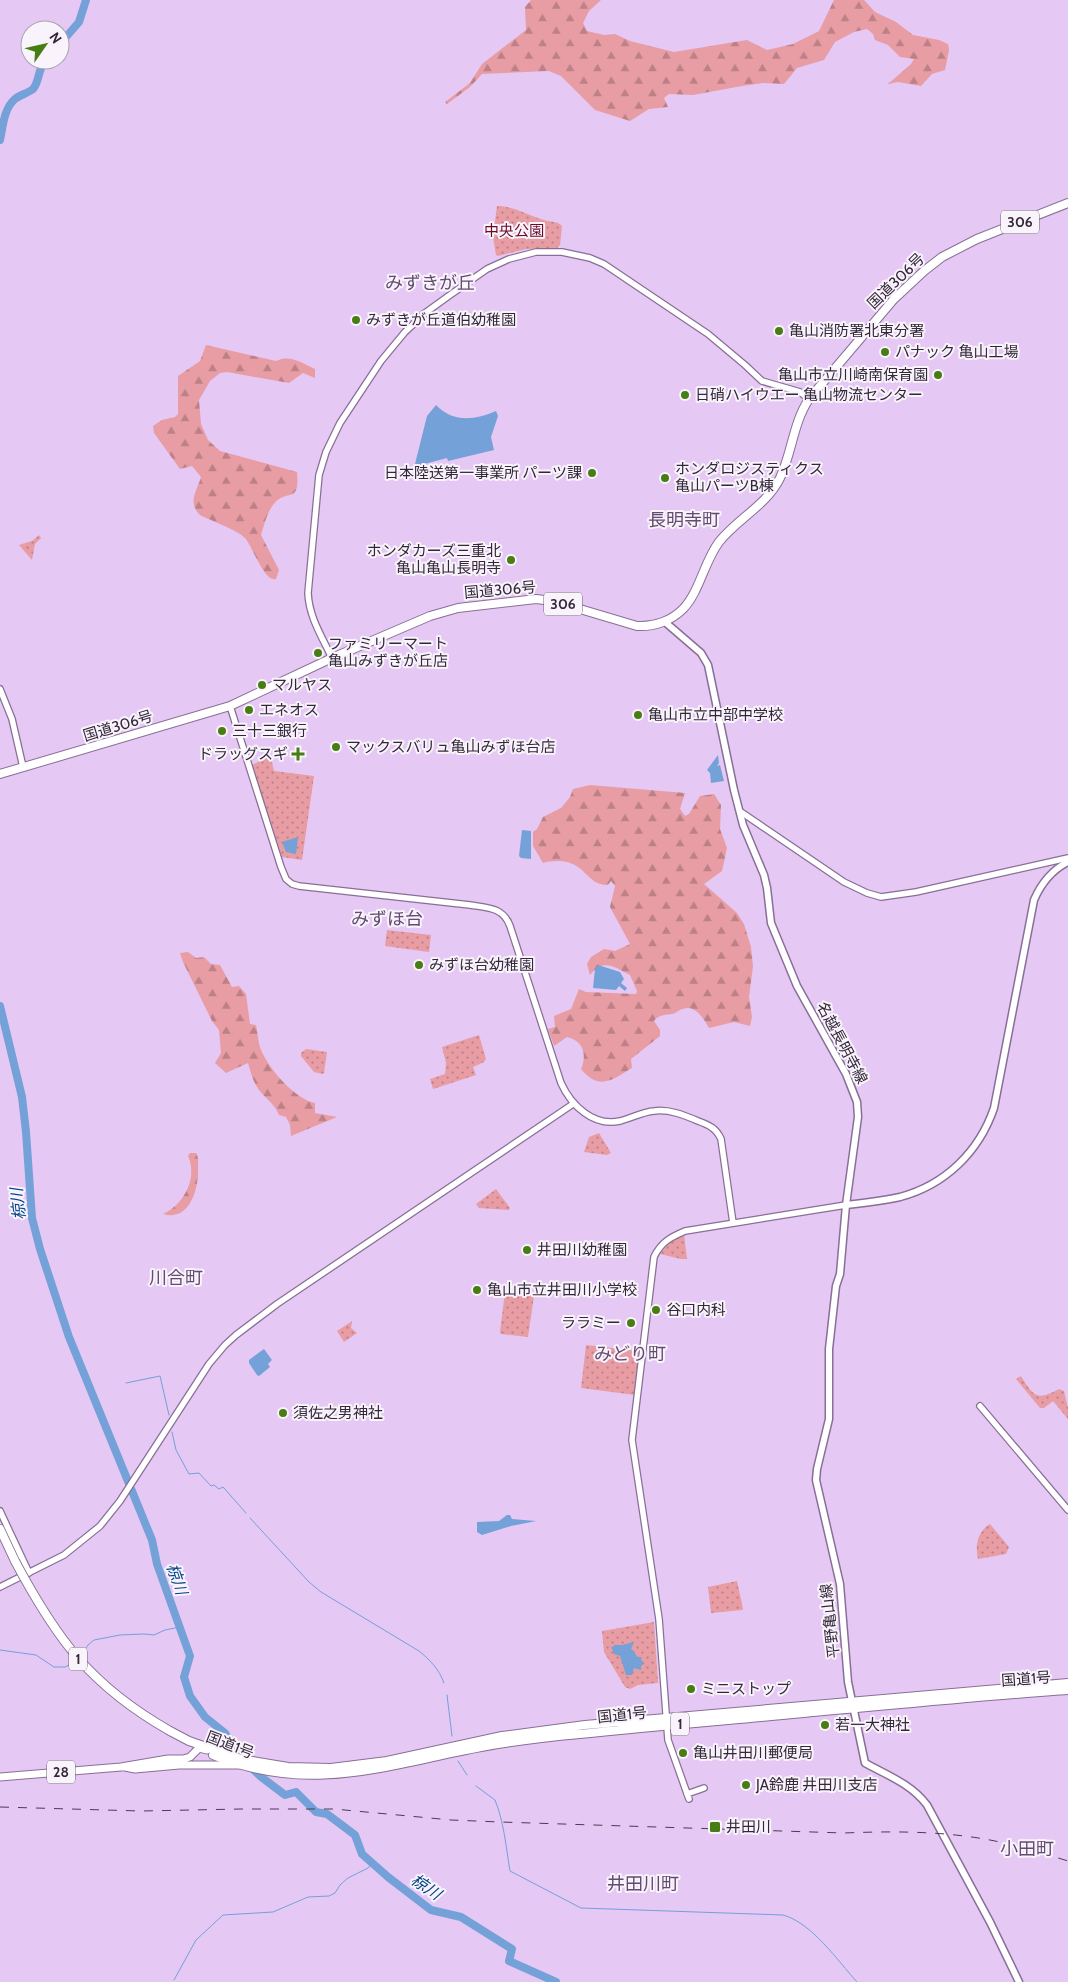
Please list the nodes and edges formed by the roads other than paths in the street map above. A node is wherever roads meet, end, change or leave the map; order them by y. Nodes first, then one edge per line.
1 (1065, 204) edge
2 (809, 399) junction
3 (665, 622) junction
4 (332, 658) junction
5 (0, 689) edge
6 (230, 706) junction
7 (23, 767) junction
8 (0, 774) edge
9 (741, 812) junction
10 (1068, 860) edge
11 (573, 1104) junction
12 (846, 1205) junction
13 (733, 1223) junction
14 (980, 1406) dead end
15 (1068, 1510) edge
16 (0, 1511) edge
17 (0, 1529) edge
18 (29, 1572) junction
19 (0, 1587) edge
20 (1068, 1683) edge
21 (1068, 1690) edge
22 (852, 1705) junction
23 (666, 1721) junction
24 (189, 1741) junction
25 (199, 1748) junction
26 (230, 1756) junction
27 (240, 1766) junction
28 (121, 1767) junction
29 (0, 1777) edge
30 (704, 1788) dead end
31 (1019, 1982) edge

1 - 2 highway, 国道306号 / 306
2 - 3 highway, 国道306号 / 306
2 - 4 street
3 - 4 highway, 国道306号 / 306
3 - 9 main road, 名越長明寺線
4 - 6 highway, 国道306号 / 306
5 - 7 street
6 - 7 highway, 国道306号 / 306
6 - 11 street
7 - 8 highway, 国道306号 / 306
9 - 10 street
9 - 12 main road, 名越長明寺線
10 - 12 main road
11 - 13 street
11 - 18 street
12 - 13 street
12 - 22 main road, 平野亀山線
13 - 23 street
14 - 15 street
16 - 18 street
17 - 24 highway, 国道1号 / 1, bridge
18 - 19 street
20 - 22 highway, 国道1号 / 1
21 - 22 highway, 国道1号 / 1
22 - 23 highway, 国道1号 / 1
22 - 31 main road, 平野亀山線
23 - 26 highway, 国道1号 / 1
23 - 27 highway, 国道1号 / 1
23 - 30 street
24 - 25 highway, 国道1号 / 1
24 - 26 highway, 国道1号 / 1
25 - 26 main road
25 - 27 highway, 国道1号 / 1
25 - 28 main road, 28
27 - 28 main road, 28
28 - 29 main road, 28

